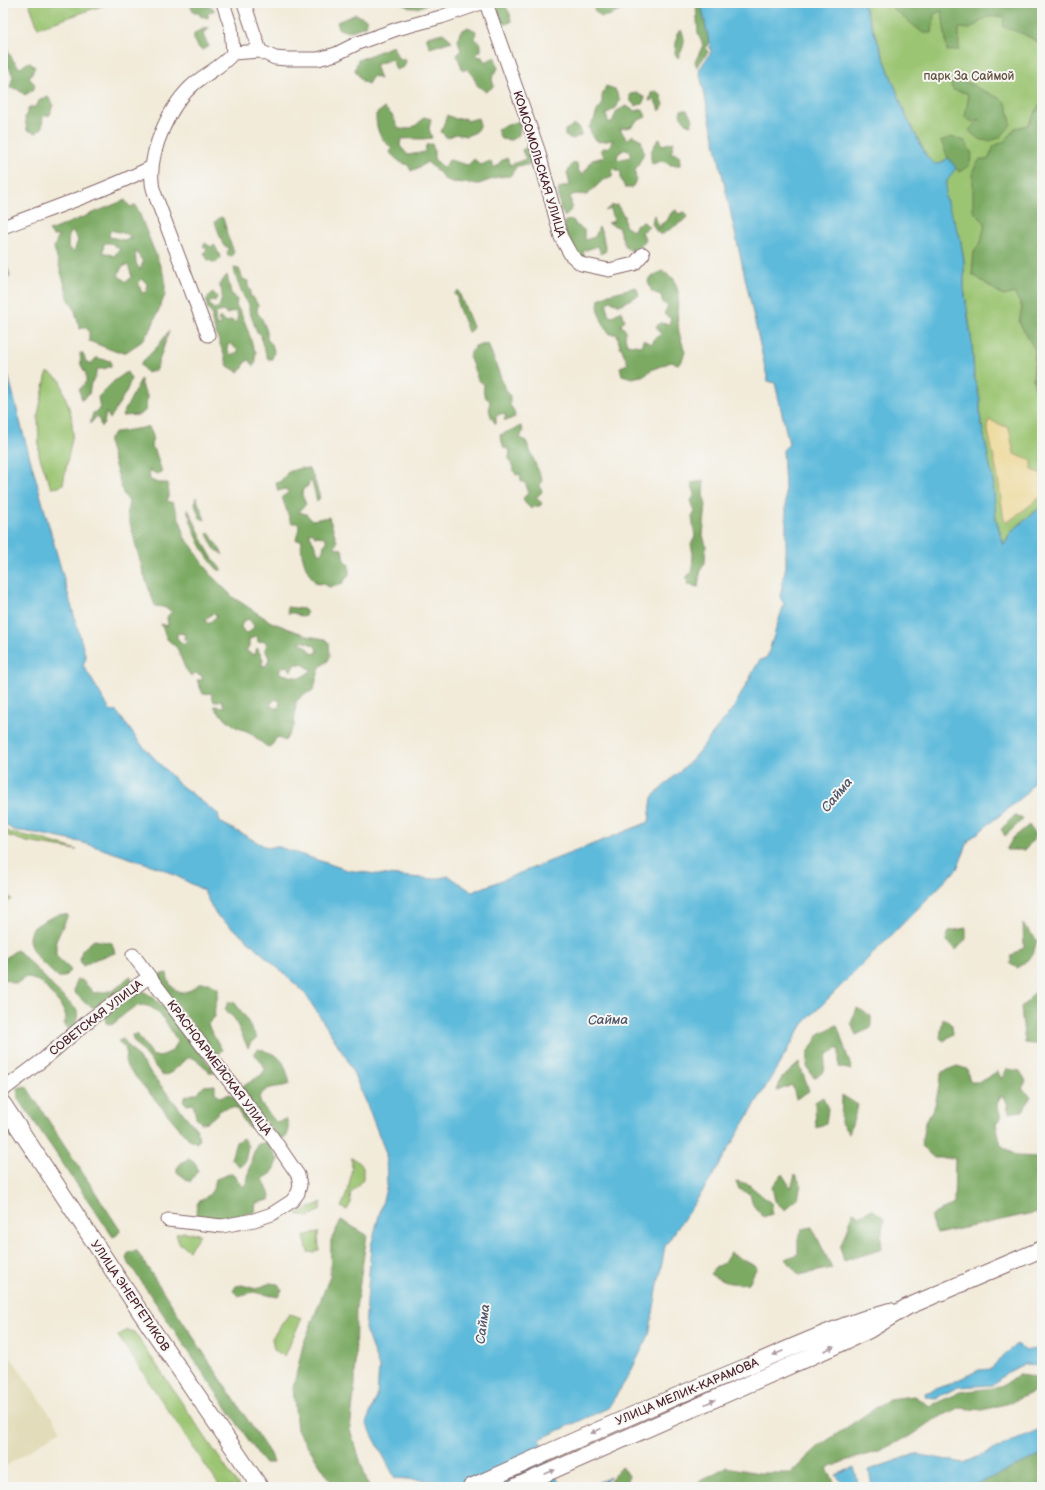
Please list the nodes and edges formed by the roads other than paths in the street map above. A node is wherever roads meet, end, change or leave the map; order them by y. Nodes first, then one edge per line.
1 (222, 3) edge
2 (244, 3) edge
3 (480, 3) edge
4 (486, 3) edge
5 (260, 51) junction
6 (233, 53) junction
7 (152, 167) junction
8 (3, 227) edge
9 (643, 254) dead end
10 (208, 335) dead end
11 (133, 955) dead end
12 (149, 977) junction
13 (3, 1090) edge
14 (3, 1104) edge
15 (168, 1220) dead end
16 (1042, 1249) edge
17 (907, 1307) junction
18 (260, 1487) edge
19 (471, 1487) edge
20 (515, 1487) edge

1 - 6 street
2 - 5 street
3 - 5 street
4 - 9 street, КОМСОМОЛЬСКАЯ УЛИЦА
5 - 6 street
6 - 7 street
7 - 8 street
7 - 10 street
11 - 12 street, КРАСНОАРМЕЙСКАЯ УЛИЦА
12 - 13 street, СОВЕТСКАЯ УЛИЦА
12 - 15 street, КРАСНОАРМЕЙСКАЯ УЛИЦА
14 - 18 main road, УЛИЦА ЭНЕРГЕТИКОВ
16 - 17 main road, УЛИЦА МЕЛИК-КАРАМОВА
17 -> 19 main road, УЛИЦА МЕЛИК-КАРАМОВА
20 -> 17 main road, УЛИЦА МЕЛИК-КАРАМОВА

